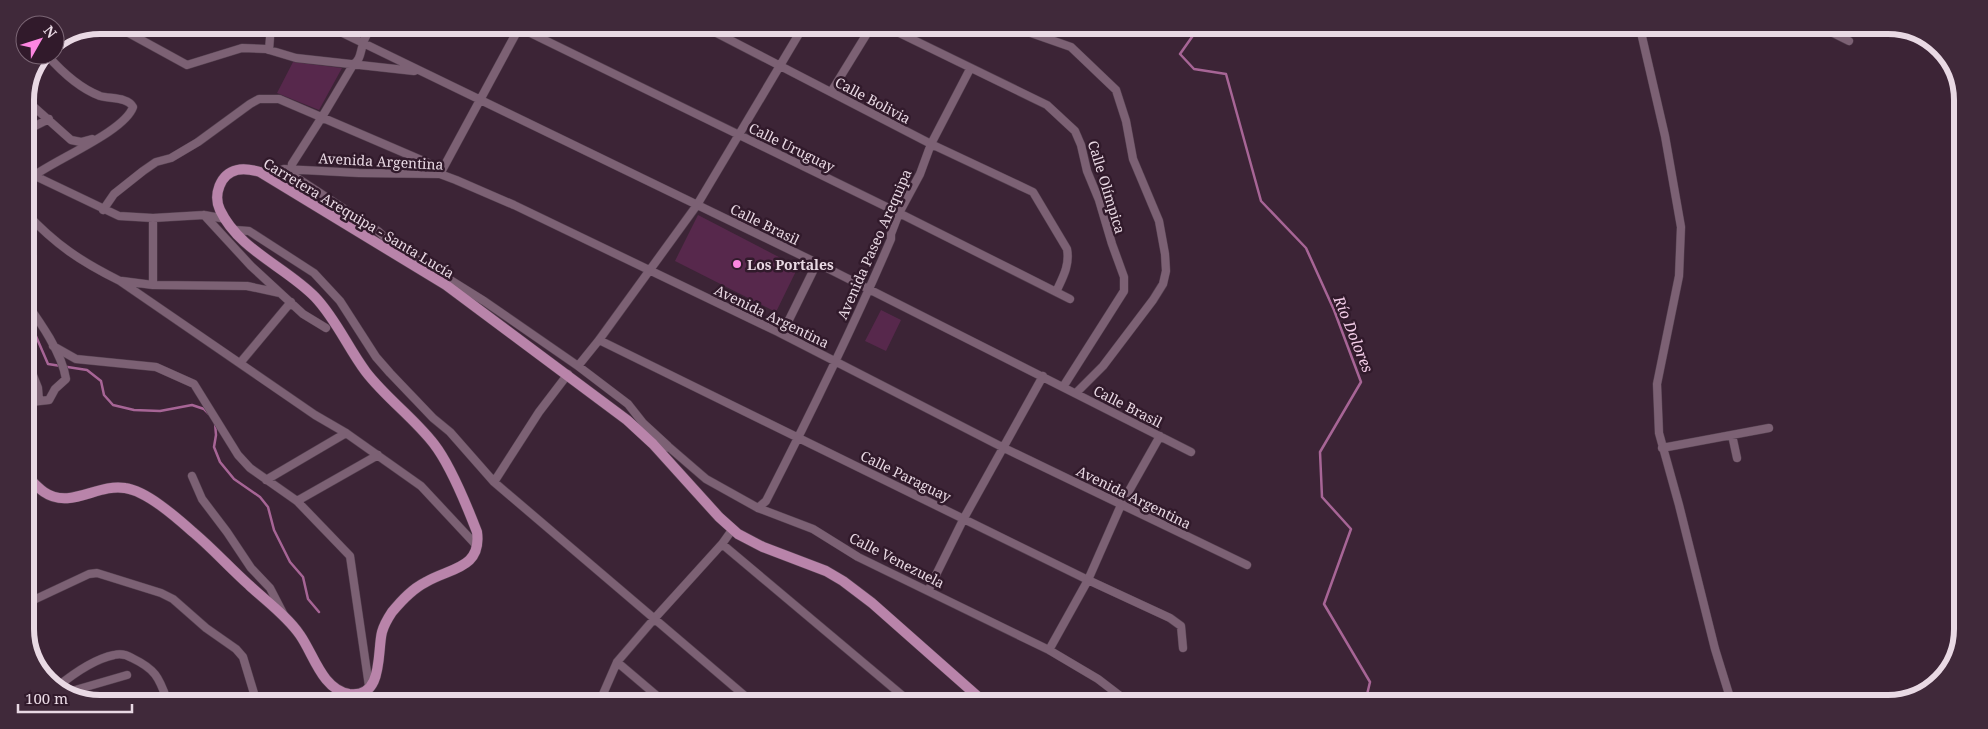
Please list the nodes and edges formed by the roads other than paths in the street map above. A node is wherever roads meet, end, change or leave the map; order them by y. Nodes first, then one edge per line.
1 (130, 34) edge
2 (270, 34) edge
3 (342, 34) edge
4 (368, 34) edge
5 (514, 34) edge
6 (534, 34) edge
7 (719, 34) edge
8 (798, 34) edge
9 (867, 34) edge
10 (901, 34) edge
11 (1034, 34) edge
12 (1641, 34) edge
13 (1835, 34) edge
14 (1849, 41) dead end
15 (363, 44) junction
16 (269, 50) junction
17 (57, 65) edge
18 (353, 65) junction
19 (780, 65) junction
20 (970, 69) junction
21 (421, 72) junction
22 (832, 92) junction
23 (480, 100) junction
24 (34, 106) edge
25 (322, 117) junction
26 (49, 119) junction
27 (34, 126) edge
28 (739, 135) junction
29 (101, 136) junction
30 (931, 144) junction
31 (292, 164) dead end
32 (284, 169) junction
33 (441, 172) junction
34 (34, 174) edge
35 (34, 176) edge
36 (267, 176) junction
37 (698, 205) junction
38 (103, 210) junction
39 (899, 213) junction
40 (204, 215) junction
41 (154, 218) junction
42 (226, 219) junction
43 (34, 221) edge
44 (235, 230) junction
45 (818, 264) junction
46 (649, 270) junction
47 (120, 281) junction
48 (153, 285) junction
49 (870, 290) junction
50 (1056, 292) junction
51 (282, 293) junction
52 (1070, 299) dead end
53 (291, 302) junction
54 (34, 313) edge
55 (326, 328) dead end
56 (782, 334) junction
57 (599, 340) junction
58 (53, 346) junction
59 (834, 361) junction
60 (240, 363) junction
61 (578, 366) junction
62 (568, 374) junction
63 (1043, 376) junction
64 (34, 378) edge
65 (1063, 387) junction
66 (1076, 393) junction
67 (39, 400) junction
68 (34, 401) edge
69 (1769, 428) dead end
70 (346, 433) junction
71 (1732, 435) junction
72 (1160, 436) junction
73 (798, 438) junction
74 (654, 444) junction
75 (670, 448) junction
76 (1004, 448) junction
77 (1662, 448) junction
78 (1191, 452) dead end
79 (378, 455) junction
80 (1737, 458) dead end
81 (192, 476) dead end
82 (266, 480) junction
83 (494, 482) junction
84 (34, 483) edge
85 (297, 501) junction
86 (1122, 506) junction
87 (758, 508) junction
88 (964, 518) junction
89 (732, 530) junction
90 (722, 544) junction
91 (477, 546) junction
92 (1247, 565) dead end
93 (1088, 580) junction
94 (928, 591) junction
95 (34, 600) edge
96 (286, 619) junction
97 (654, 619) junction
98 (1183, 648) dead end
99 (1049, 650) junction
100 (618, 662) junction
101 (127, 675) dead end
102 (62, 683) edge
103 (369, 686) junction
104 (74, 690) edge
105 (165, 695) edge
106 (254, 695) edge
107 (350, 695) edge
108 (358, 695) edge
109 (603, 695) edge
110 (656, 695) edge
111 (744, 695) edge
112 (902, 695) edge
113 (976, 695) edge
114 (1119, 695) edge
115 (1729, 695) edge

1 - 16 street
2 - 16 street
3 - 15 street, Calle Brasil
4 - 15 street
5 - 23 street
6 - 28 street, Calle Uruguay
7 - 19 street, Calle Bolivia
8 - 19 street
9 - 22 street
10 - 20 street, Calle Olímpica
11 - 66 street
12 - 77 street
13 - 14 street
15 - 18 street
15 - 21 street, Calle Brasil
16 - 18 street
17 - 29 street
18 - 21 street
18 - 25 street
19 - 22 street, Calle Bolivia
19 - 28 street
20 - 30 street, Avenida Paseo Arequipa
20 - 65 street, Calle Olímpica
21 - 23 street, Calle Brasil
22 - 30 street, Calle Bolivia
23 - 33 street
23 - 37 street, Calle Brasil
24 - 26 street
25 - 31 street
25 - 33 street
25 - 38 street
26 - 27 street
26 - 29 street
28 - 37 street
28 - 39 street, Calle Uruguay
29 - 34 street
30 - 39 street, Avenida Paseo Arequipa
30 - 50 street, Calle Bolivia
32 - 33 street, Avenida Argentina
32 - 36 street, Avenida Argentina
32 - 61 street
33 - 46 street, Avenida Argentina
35 - 38 street
36 - 42 main road, Carretera Arequipa - Santa Lucía
36 - 62 main road, Carretera Arequipa - Santa Lucía
37 - 45 street, Calle Brasil
37 - 46 street
38 - 41 street
39 - 49 street, Avenida Paseo Arequipa
39 - 50 street, Calle Uruguay
40 - 41 street
40 - 42 street
40 - 51 street
41 - 48 street
42 - 44 main road, Carretera Arequipa - Santa Lucía
43 - 47 street
44 - 83 street
44 - 91 main road, Carretera Arequipa - Santa Lucía
45 - 49 street, Calle Brasil
45 - 56 street
46 - 56 street, Avenida Argentina
46 - 57 street
47 - 48 street
47 - 60 street
48 - 51 street
49 - 59 street, Avenida Paseo Arequipa
49 - 63 street, Calle Brasil
50 - 52 street, Calle Uruguay
51 - 53 street
53 - 55 street
53 - 60 street
54 - 58 street
56 - 59 street, Avenida Argentina
57 - 61 street
57 - 73 street, Calle Paraguay
58 - 67 street
58 - 82 street
59 - 73 street, Avenida Paseo Arequipa
59 - 76 street, Avenida Argentina
60 - 70 street
61 - 75 street
62 - 74 main road, Carretera Arequipa - Santa Lucía
62 - 83 street
63 - 65 street, Calle Brasil
63 - 76 street
64 - 67 street
65 - 66 street, Calle Brasil
66 - 72 street, Calle Brasil
67 - 68 street
69 - 71 street
70 - 79 street
70 - 82 street
71 - 77 street
71 - 80 street
72 - 78 street, Calle Brasil
72 - 86 street
73 - 87 street, Avenida Paseo Arequipa
73 - 88 street, Calle Paraguay
74 - 75 street, Calle Venezuela
74 - 89 main road, Carretera Arequipa - Santa Lucía
75 - 87 street, Calle Venezuela
76 - 86 street, Avenida Argentina
76 - 88 street
77 - 115 street
79 - 85 street
79 - 91 street
81 - 96 street
82 - 85 street
83 - 97 street
84 - 96 main road
85 - 103 street
86 - 92 street, Avenida Argentina
86 - 93 street
87 - 94 street, Calle Venezuela
88 - 93 street, Calle Paraguay
88 - 94 street
89 - 90 street
89 - 113 main road, Carretera Arequipa - Santa Lucía
90 - 97 street
90 - 112 street
91 - 103 main road
93 - 98 street, Calle Paraguay
93 - 99 street
94 - 99 street, Calle Venezuela
95 - 106 street
96 - 107 main road
97 - 100 street
97 - 111 street
99 - 114 street, Calle Venezuela
100 - 109 street
100 - 110 street
101 - 104 street
102 - 105 street
103 - 108 main road

